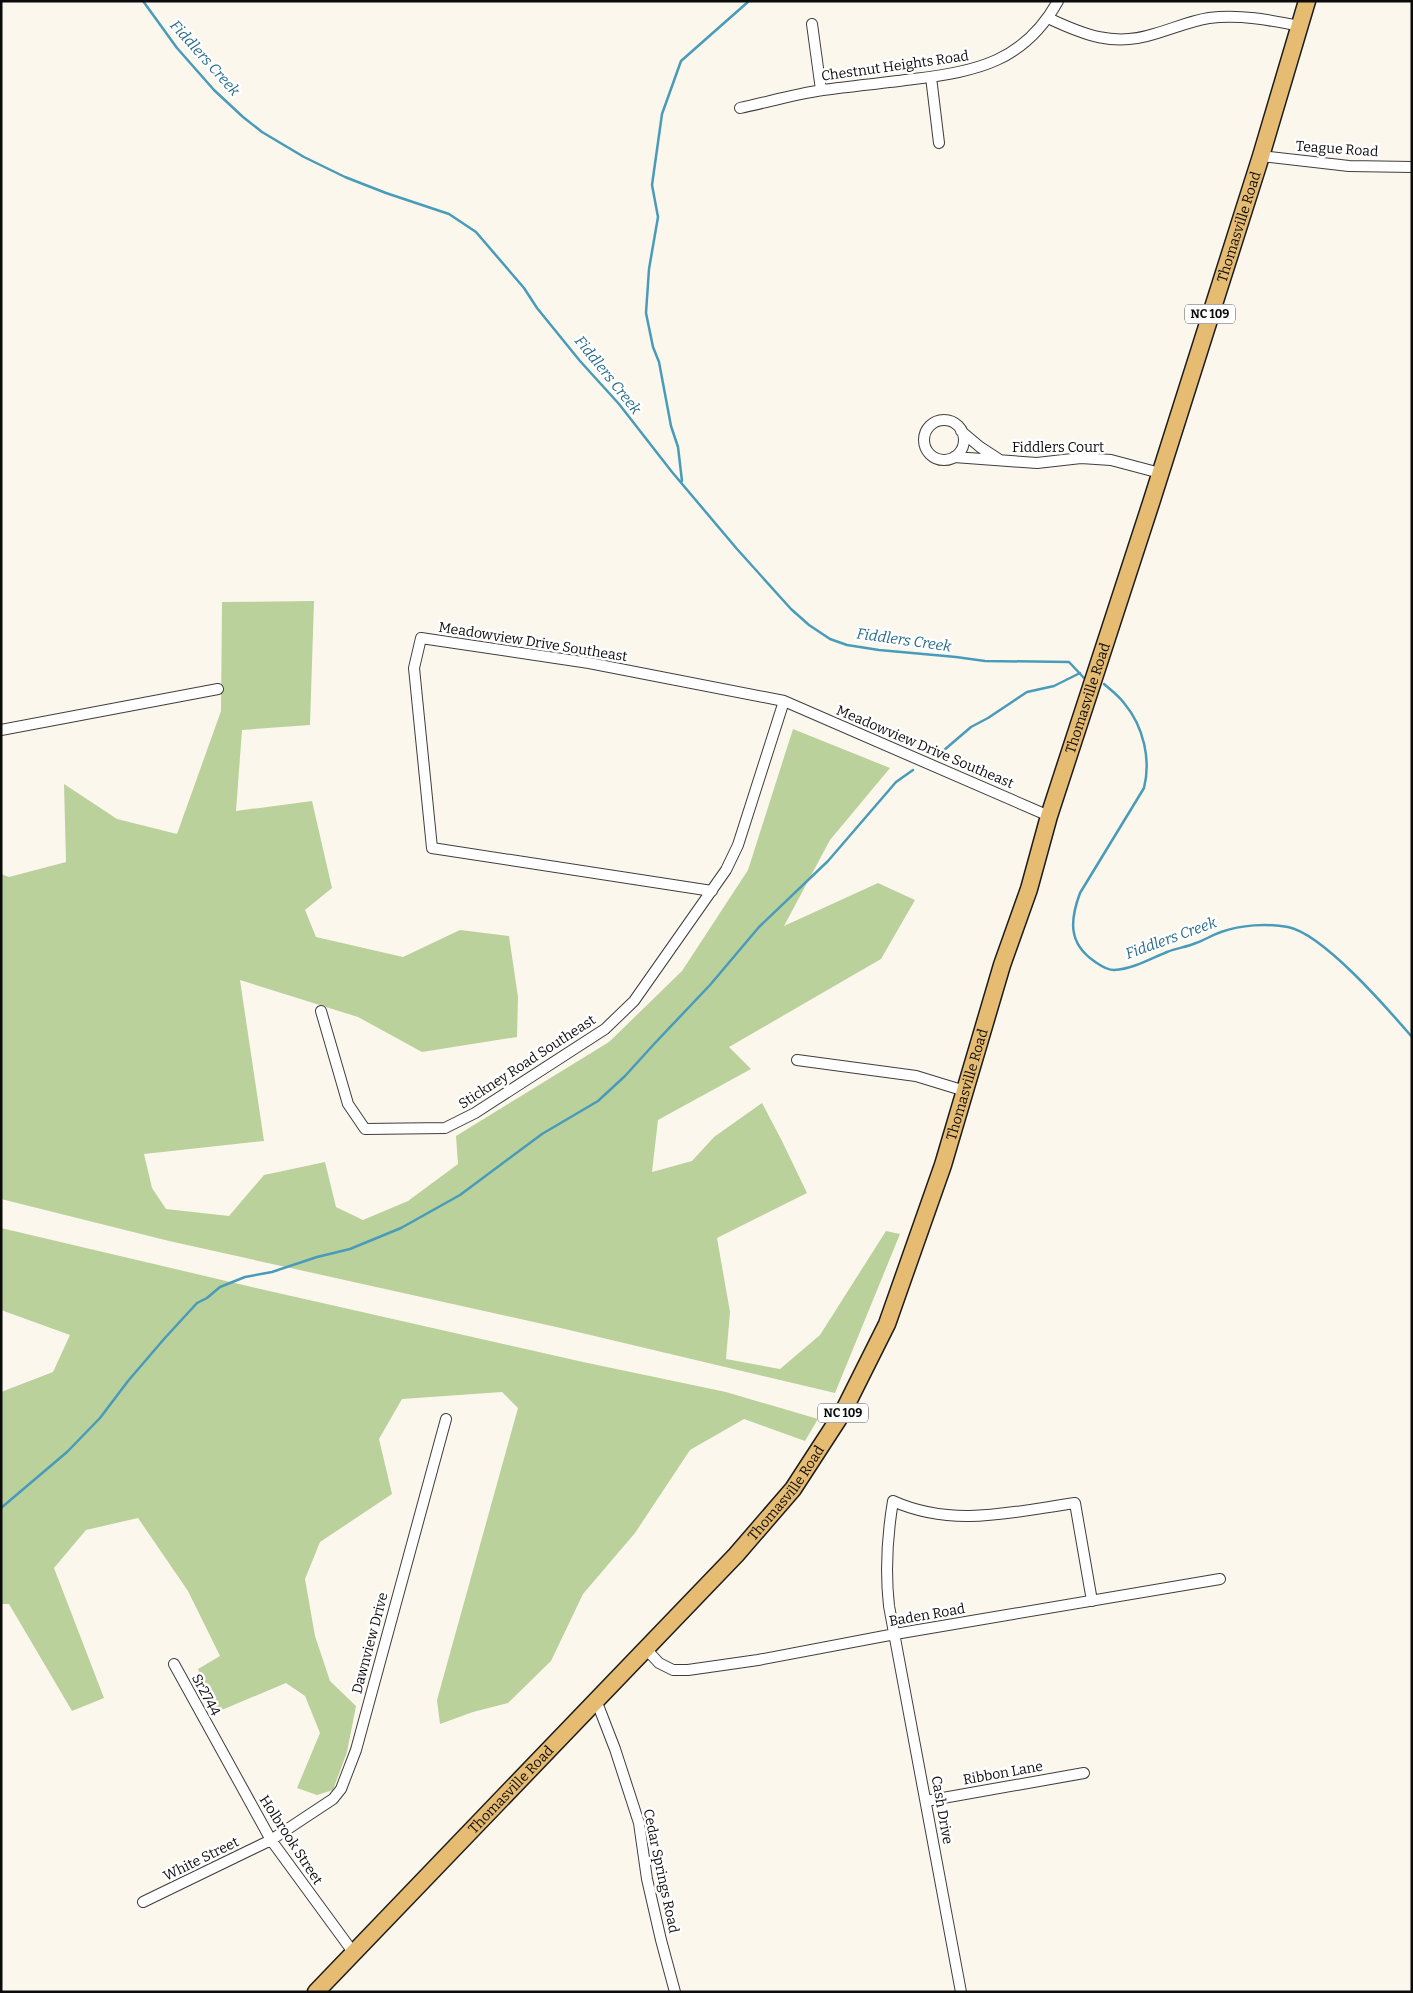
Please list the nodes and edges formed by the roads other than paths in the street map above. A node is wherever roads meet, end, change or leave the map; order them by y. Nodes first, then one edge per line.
1 (1058, 1) edge
2 (1307, 1) edge
3 (1048, 18) junction
4 (812, 24) dead end
5 (1300, 26) junction
6 (931, 77) junction
7 (822, 90) junction
8 (740, 108) dead end
9 (939, 143) dead end
10 (1261, 156) junction
11 (1412, 167) edge
12 (961, 431) junction
13 (954, 457) junction
14 (1000, 460) junction
15 (1160, 473) junction
16 (218, 689) dead end
17 (784, 701) junction
18 (1, 730) edge
19 (1049, 816) junction
20 (712, 891) junction
21 (321, 1011) dead end
22 (797, 1060) dead end
23 (966, 1091) junction
24 (446, 1419) dead end
25 (1220, 1579) dead end
26 (1092, 1601) junction
27 (895, 1634) junction
28 (646, 1649) junction
29 (174, 1664) dead end
30 (596, 1700) junction
31 (214, 1739) joint
32 (1084, 1773) dead end
33 (926, 1801) junction
34 (271, 1840) junction
35 (143, 1902) dead end
36 (352, 1952) junction
37 (316, 1992) edge
38 (675, 1992) edge
39 (961, 1992) edge

1 - 3 street, Chestnut Heights Road
2 - 5 main road, Thomasville Road / NC 109
3 - 5 street
3 - 6 street, Chestnut Heights Road
4 - 7 street
5 - 10 main road, Thomasville Road / NC 109
6 - 7 street, Chestnut Heights Road
6 - 9 street
7 - 8 street, Chestnut Heights Road
10 - 11 street, Teague Road
10 - 15 main road, Thomasville Road / NC 109
12 - 13 street
12 - 13 street, Fiddlers Court
12 - 14 street
13 - 14 street, Fiddlers Court
14 - 15 street, Fiddlers Court
15 - 19 main road, Thomasville Road / NC 109
16 - 18 street
17 - 19 street, Meadowview Drive Southeast
17 - 20 street, Stickney Road Southeast
17 - 20 street, Meadowview Drive Southeast
19 - 23 main road, Thomasville Road / NC 109
20 - 21 street, Stickney Road Southeast
22 - 23 street
23 - 28 main road, Thomasville Road / NC 109
24 - 34 street, Dawnview Drive
25 - 26 street, Baden Road
26 - 27 street, Baden Road
26 - 27 street, Cash Drive
27 - 28 street, Baden Road
27 - 33 street, Cash Drive
28 - 30 main road, Thomasville Road / NC 109
29 - 31 street, Sr2744
30 - 36 main road, Thomasville Road / NC 109
30 - 38 street, Cedar Springs Road
31 - 34 street, Holbrook Street
32 - 33 street, Ribbon Lane
33 - 39 street, Cash Drive
34 - 35 street, White Street
34 - 36 street, Holbrook Street
36 - 37 main road, Thomasville Road / NC 109

